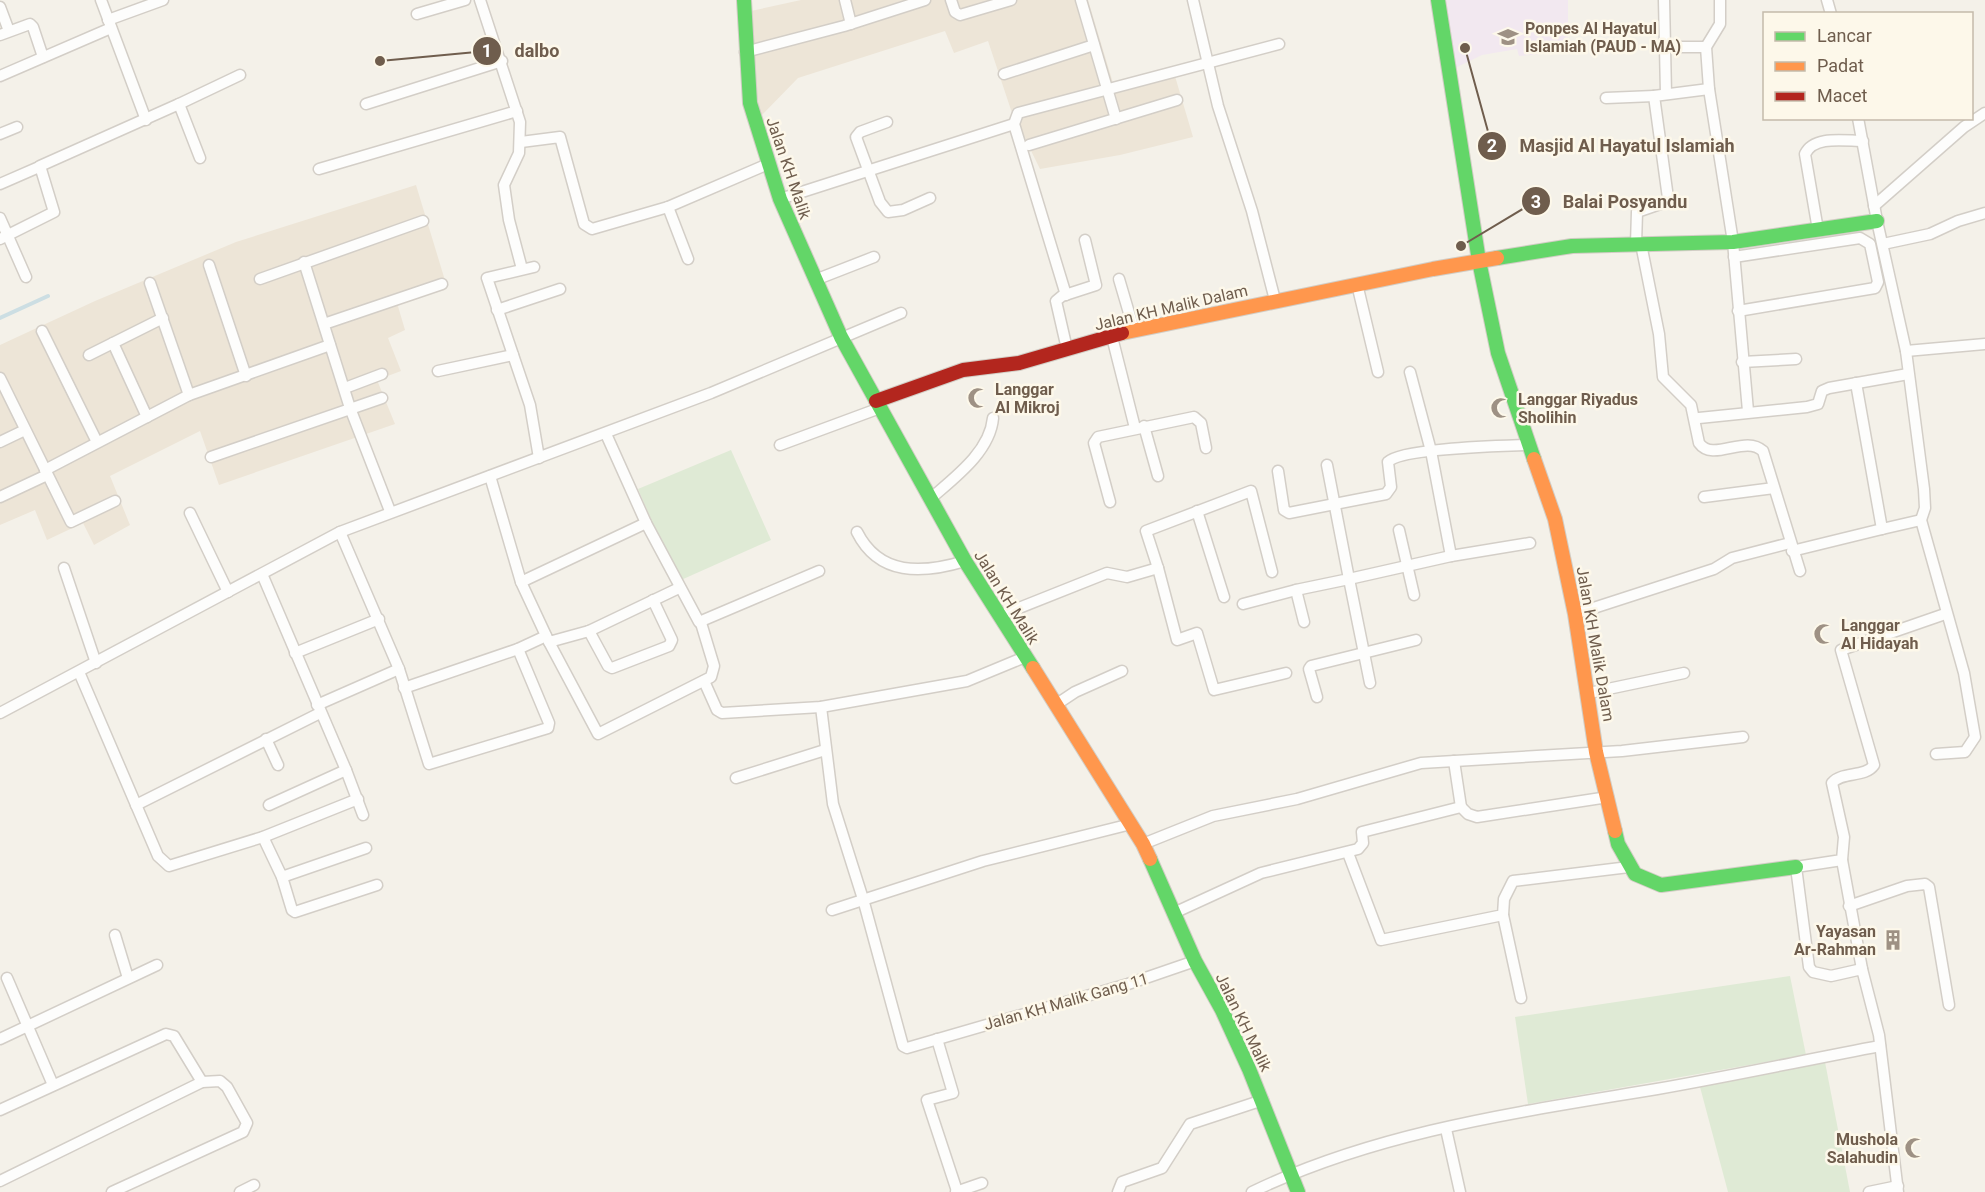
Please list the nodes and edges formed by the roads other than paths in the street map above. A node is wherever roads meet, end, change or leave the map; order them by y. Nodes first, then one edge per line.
1 (101, 0) edge
2 (163, 0) edge
3 (465, 0) edge
4 (480, 0) edge
5 (744, 0) edge
6 (845, 0) edge
7 (925, 0) edge
8 (951, 0) edge
9 (1011, 0) edge
10 (1081, 0) edge
11 (1193, 0) edge
12 (1438, 0) edge
13 (1664, 0) edge
14 (1720, 0) edge
15 (0, 7) edge
16 (417, 14) dead end
17 (109, 24) junction
18 (851, 24) junction
19 (5, 33) edge
20 (1279, 44) dead end
21 (1094, 45) junction
22 (1664, 47) junction
23 (1706, 47) junction
24 (745, 52) junction
25 (43, 57) junction
26 (502, 61) junction
27 (1209, 62) junction
28 (1004, 74) dead end
29 (240, 75) dead end
30 (0, 76) edge
31 (1107, 88) junction
32 (1710, 89) junction
33 (1666, 94) junction
34 (1654, 96) junction
35 (1606, 98) dead end
36 (1178, 100) dead end
37 (179, 104) junction
38 (366, 104) dead end
39 (517, 111) junction
40 (1985, 113) edge
41 (1116, 119) junction
42 (146, 120) junction
43 (1858, 120) edge
44 (888, 122) dead end
45 (1014, 124) junction
46 (17, 127) dead end
47 (0, 134) edge
48 (1863, 141) junction
49 (521, 142) junction
50 (1029, 144) dead end
51 (200, 158) dead end
52 (768, 164) junction
53 (39, 167) junction
54 (319, 170) dead end
55 (870, 172) junction
56 (0, 184) edge
57 (930, 198) dead end
58 (780, 199) junction
59 (1874, 206) junction
60 (668, 207) junction
61 (1985, 213) edge
62 (0, 218) edge
63 (423, 221) dead end
64 (1877, 221) junction
65 (1818, 230) junction
66 (4, 237) edge
67 (1085, 240) dead end
68 (1733, 242) junction
69 (1638, 244) junction
70 (1882, 244) junction
71 (874, 257) dead end
72 (1734, 257) junction
73 (688, 259) dead end
74 (1479, 261) junction
75 (303, 262) junction
76 (209, 265) dead end
77 (534, 267) dead end
78 (522, 269) junction
79 (26, 277) dead end
80 (260, 279) dead end
81 (1119, 279) dead end
82 (815, 280) junction
83 (150, 283) dead end
84 (442, 284) dead end
85 (1357, 284) junction
86 (560, 289) dead end
87 (1066, 295) junction
88 (1275, 300) junction
89 (497, 310) junction
90 (1738, 311) junction
91 (901, 313) dead end
92 (163, 318) junction
93 (324, 324) junction
94 (1134, 330) junction
95 (42, 331) dead end
96 (841, 337) junction
97 (1112, 337) junction
98 (113, 342) junction
99 (1985, 344) edge
100 (330, 345) junction
101 (1067, 350) junction
102 (1906, 351) junction
103 (89, 355) dead end
104 (513, 355) junction
105 (1796, 359) dead end
106 (1742, 362) junction
107 (438, 370) dead end
108 (1378, 372) dead end
109 (1410, 372) dead end
110 (382, 374) dead end
111 (1908, 374) junction
112 (246, 376) junction
113 (1, 382) edge
114 (1856, 383) junction
115 (345, 388) junction
116 (189, 395) junction
117 (382, 398) dead end
118 (878, 404) junction
119 (350, 408) junction
120 (1748, 411) junction
121 (147, 417) junction
122 (993, 418) dead end
123 (1699, 418) dead end
124 (1140, 427) junction
125 (25, 430) junction
126 (606, 434) junction
127 (0, 442) edge
128 (97, 442) junction
129 (1528, 444) junction
130 (780, 445) dead end
131 (1206, 448) dead end
132 (1431, 451) junction
133 (211, 458) dead end
134 (539, 458) junction
135 (1327, 465) dead end
136 (1278, 471) dead end
137 (46, 472) junction
138 (490, 476) junction
139 (1158, 476) dead end
140 (1774, 488) junction
141 (0, 497) edge
142 (1704, 497) dead end
143 (930, 499) junction
144 (115, 501) dead end
145 (1110, 502) dead end
146 (1334, 503) junction
147 (390, 511) junction
148 (1197, 512) junction
149 (190, 513) dead end
150 (1921, 520) junction
151 (646, 523) junction
152 (1882, 529) junction
153 (1399, 530) dead end
154 (340, 532) junction
155 (857, 532) dead end
156 (1530, 543) dead end
157 (1791, 547) junction
158 (1451, 556) junction
159 (964, 561) junction
160 (1406, 565) junction
161 (64, 568) dead end
162 (1158, 568) junction
163 (819, 570) dead end
164 (1800, 571) dead end
165 (1272, 572) dead end
166 (262, 574) junction
167 (1349, 579) junction
168 (520, 582) junction
169 (679, 588) junction
170 (1296, 590) junction
171 (228, 592) junction
172 (1414, 595) dead end
173 (1224, 597) dead end
174 (653, 600) junction
175 (1243, 604) dead end
176 (1575, 614) junction
177 (1946, 614) junction
178 (999, 616) junction
179 (379, 619) junction
180 (1304, 622) dead end
181 (701, 623) junction
182 (589, 631) junction
183 (547, 639) junction
184 (1416, 640) dead end
185 (518, 649) junction
186 (1364, 652) junction
187 (295, 653) junction
188 (1025, 657) junction
189 (96, 663) junction
190 (399, 669) junction
191 (1122, 671) dead end
192 (79, 672) junction
193 (1286, 673) dead end
194 (1684, 673) dead end
195 (704, 681) junction
196 (1370, 683) dead end
197 (405, 688) junction
198 (1589, 693) junction
199 (1317, 698) dead end
200 (1057, 704) junction
201 (821, 707) junction
202 (318, 709) junction
203 (0, 713) edge
204 (1743, 737) dead end
205 (266, 739) junction
206 (825, 750) junction
207 (1596, 752) junction
208 (1936, 754) dead end
209 (1454, 761) junction
210 (278, 765) dead end
211 (346, 770) junction
212 (736, 778) dead end
213 (1608, 797) junction
214 (358, 799) junction
215 (136, 805) junction
216 (269, 806) dead end
217 (1461, 807) junction
218 (363, 814) dead end
219 (1131, 824) junction
220 (263, 837) junction
221 (1143, 844) junction
222 (366, 848) dead end
223 (1348, 853) junction
224 (1842, 860) junction
225 (1629, 867) junction
226 (1796, 867) junction
227 (282, 877) junction
228 (376, 885) dead end
229 (863, 899) junction
230 (1849, 906) junction
231 (832, 910) dead end
232 (1176, 912) junction
233 (1503, 915) junction
234 (115, 935) dead end
235 (1195, 961) junction
236 (157, 965) dead end
237 (1862, 969) junction
238 (7, 978) dead end
239 (128, 978) junction
240 (1521, 998) dead end
241 (1949, 1005) dead end
242 (27, 1025) junction
243 (937, 1039) junction
244 (0, 1040) edge
245 (1880, 1046) junction
246 (202, 1082) junction
247 (53, 1085) junction
248 (1263, 1100) junction
249 (0, 1110) edge
250 (1446, 1129) junction
251 (1291, 1173) junction
252 (0, 1181) edge
253 (982, 1183) dead end
254 (254, 1185) dead end
255 (1898, 1189) edge
256 (112, 1192) edge
257 (240, 1192) edge
258 (956, 1192) edge
259 (1118, 1192) edge
260 (1252, 1192) edge
261 (1298, 1192) edge
262 (1460, 1192) edge
263 (1869, 1192) edge

1 - 17 street
2 - 17 street
3 - 16 street
4 - 26 street
5 - 24 street, Jalan KH Malik
6 - 18 street
7 - 18 street
8 - 9 street
10 - 21 street
11 - 27 street
12 - 74 street, Jalan KH Malik Dalam
13 - 22 street
14 - 23 street
15 - 19 street
17 - 25 street
17 - 42 street
18 - 24 street
19 - 25 street
20 - 27 street
21 - 28 street
21 - 31 street
22 - 23 street
22 - 33 street
23 - 32 street
24 - 52 street, Jalan KH Malik
25 - 30 street
26 - 38 street
26 - 39 street
27 - 31 street
27 - 88 street
29 - 37 street
31 - 41 street
31 - 45 street
32 - 33 street
32 - 68 street
33 - 34 street
34 - 35 street
34 - 69 street
36 - 41 street
37 - 42 street
37 - 51 street
39 - 49 street
39 - 54 street
40 - 59 street
41 - 50 street
42 - 53 street
43 - 48 street
44 - 55 street
45 - 55 street
45 - 87 street
46 - 47 street
48 - 59 street
48 - 65 street
49 - 60 street
49 - 78 street
52 - 58 street, Jalan KH Malik
52 - 60 street
53 - 56 street
53 - 66 street
55 - 57 street
55 - 58 street
58 - 82 street, Jalan KH Malik
59 - 64 street
60 - 73 street
61 - 70 street
62 - 66 street
63 - 75 street
64 - 65 street, Jalan KH Malik Dalam
64 - 70 street
65 - 68 street, Jalan KH Malik Dalam
66 - 79 street
67 - 87 street
68 - 69 street, Jalan KH Malik Dalam
68 - 72 street
69 - 74 street, Jalan KH Malik Dalam
69 - 140 street
70 - 102 street
71 - 82 street
72 - 90 street
72 - 90 street
74 - 85 street, Jalan KH Malik Dalam
74 - 129 street, Jalan KH Malik Dalam
75 - 80 street
75 - 93 street
76 - 112 street
77 - 78 street
78 - 89 street
81 - 94 street
82 - 96 street, Jalan KH Malik
83 - 92 street
84 - 93 street
85 - 88 street, Jalan KH Malik Dalam
85 - 108 street
86 - 89 street
87 - 101 street
88 - 94 street, Jalan KH Malik Dalam
89 - 104 street
90 - 106 street
91 - 96 street
92 - 98 street
92 - 116 street
93 - 100 street
94 - 97 street, Jalan KH Malik Dalam
95 - 128 street
96 - 118 street, Jalan KH Malik
96 - 126 street
97 - 101 street, Jalan KH Malik Dalam
97 - 124 street
98 - 103 street
98 - 121 street
99 - 102 street
100 - 112 street
100 - 115 street
101 - 118 street, Jalan KH Malik Dalam
102 - 111 street
104 - 107 street
104 - 134 street
105 - 106 street
106 - 120 street
109 - 132 street
110 - 115 street
111 - 114 street
111 - 150 street
112 - 116 street
113 - 125 street
114 - 120 street
114 - 152 street
115 - 119 street
116 - 121 street
117 - 119 street
118 - 130 street
118 - 143 street, Jalan KH Malik
119 - 133 street
119 - 147 street
120 - 123 street
121 - 128 street
122 - 143 street
124 - 131 street
124 - 139 street
124 - 145 street
125 - 127 street
125 - 137 street
126 - 134 street
126 - 151 street
128 - 137 street
129 - 132 street
129 - 176 street, Jalan KH Malik Dalam
132 - 146 street
132 - 158 street
134 - 138 street
135 - 146 street
136 - 146 street
137 - 141 street
137 - 144 street
138 - 147 street
138 - 168 street
140 - 142 street
140 - 157 street
143 - 159 street, Jalan KH Malik
146 - 167 street
147 - 154 street
148 - 162 street
148 - 165 street
148 - 173 street
149 - 171 street
150 - 152 street
150 - 177 street
151 - 168 street
151 - 169 street
152 - 157 street
153 - 160 street
154 - 166 street
154 - 179 street
155 - 159 street
156 - 158 street
157 - 164 street
157 - 176 street
158 - 160 street
159 - 178 street, Jalan KH Malik
160 - 167 street
160 - 172 street
161 - 189 street
162 - 178 street
162 - 193 street
163 - 181 street
166 - 171 street
166 - 187 street
167 - 170 street
167 - 186 street
168 - 183 street
169 - 174 street
169 - 181 street
170 - 175 street
170 - 180 street
171 - 189 street
174 - 182 street
174 - 182 street
176 - 198 street, Jalan KH Malik Dalam
177 - 208 street
177 - 224 street
178 - 188 street, Jalan KH Malik
179 - 187 street
179 - 190 street
181 - 195 street
182 - 183 street
183 - 185 street
183 - 195 street
184 - 186 street
185 - 197 street
185 - 197 street
186 - 196 street
186 - 199 street
187 - 202 street
188 - 200 street, Jalan KH Malik
188 - 201 street
189 - 192 street
190 - 197 street
190 - 202 street
191 - 200 street
192 - 203 street
192 - 215 street
194 - 198 street
195 - 201 street
198 - 207 street, Jalan KH Malik Dalam
200 - 219 street, Jalan KH Malik
201 - 206 street
202 - 205 street
202 - 211 street
204 - 207 street
205 - 210 street
205 - 215 street
206 - 212 street
206 - 229 street
207 - 209 street
207 - 213 street, Jalan KH Malik Dalam
209 - 217 street
209 - 221 street
211 - 214 street
211 - 216 street
213 - 217 street
213 - 225 street, Jalan KH Malik Dalam
214 - 218 street
214 - 220 street
215 - 220 street
217 - 223 street
219 - 221 street, Jalan KH Malik
219 - 229 street
220 - 227 street
221 - 232 street, Jalan KH Malik
222 - 227 street
223 - 232 street
223 - 233 street
224 - 226 street
224 - 230 street
225 - 226 street
225 - 233 street
226 - 237 street
227 - 228 street
229 - 231 street
229 - 243 street, Jalan KH Malik Gang 11
230 - 237 street
230 - 241 street
232 - 235 street, Jalan KH Malik
233 - 240 street
234 - 239 street
235 - 243 street, Jalan KH Malik Gang 11
235 - 248 street, Jalan KH Malik
236 - 239 street
237 - 245 street
238 - 242 street
239 - 242 street
242 - 244 street
242 - 247 street
243 - 258 street
245 - 250 street
245 - 255 street
246 - 247 street
246 - 252 street
246 - 256 street
247 - 249 street
248 - 251 street, Jalan KH Malik
248 - 259 street
250 - 251 street
250 - 262 street
251 - 260 street
251 - 261 street, Jalan KH Malik
253 - 258 street
254 - 257 street
255 - 263 street

